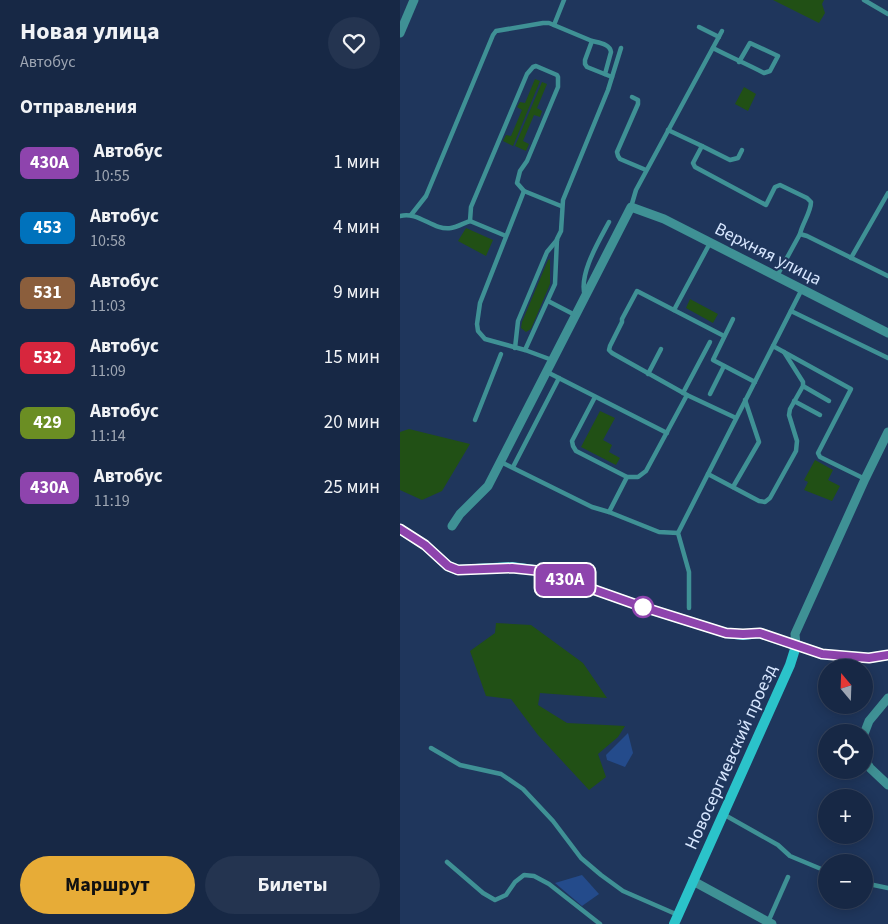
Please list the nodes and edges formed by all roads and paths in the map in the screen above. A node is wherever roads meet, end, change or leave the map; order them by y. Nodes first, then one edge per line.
1 (414, 0) edge
2 (564, 0) edge
3 (864, 0) edge
4 (888, 14) edge
5 (554, 25) junction
6 (699, 27) dead end
7 (722, 31) dead end
8 (400, 32) edge
9 (719, 37) junction
10 (592, 41) junction
11 (621, 48) dead end
12 (713, 48) junction
13 (739, 62) junction
14 (605, 74) junction
15 (612, 77) junction
16 (632, 97) dead end
17 (668, 130) junction
18 (702, 146) junction
19 (742, 150) dead end
20 (646, 170) junction
21 (524, 191) junction
22 (888, 193) edge
23 (561, 206) junction
24 (632, 207) junction
25 (411, 215) junction
26 (400, 216) edge
27 (470, 221) junction
28 (609, 222) dead end
29 (800, 234) junction
30 (506, 236) junction
31 (557, 239) junction
32 (710, 243) junction
33 (851, 258) junction
34 (776, 276) junction
35 (888, 276) edge
36 (802, 289) junction
37 (585, 297) junction
38 (548, 301) junction
39 (674, 310) junction
40 (791, 311) junction
41 (576, 315) junction
42 (733, 319) dead end
43 (888, 333) edge
44 (724, 336) junction
45 (710, 342) dead end
46 (773, 346) junction
47 (515, 348) junction
48 (661, 349) dead end
49 (525, 350) junction
50 (784, 352) junction
51 (501, 354) dead end
52 (703, 354) junction
53 (888, 358) edge
54 (553, 360) junction
55 (713, 360) junction
56 (724, 366) junction
57 (547, 372) junction
58 (648, 374) junction
59 (559, 378) junction
60 (755, 382) junction
61 (803, 386) junction
62 (685, 394) junction
63 (710, 394) dead end
64 (595, 397) junction
65 (745, 400) junction
66 (794, 401) junction
67 (829, 401) dead end
68 (820, 415) dead end
69 (736, 418) junction
70 (475, 420) dead end
71 (888, 432) edge
72 (667, 433) junction
73 (501, 462) junction
74 (513, 467) junction
75 (708, 474) junction
76 (627, 477) junction
77 (865, 479) junction
78 (733, 487) junction
79 (609, 512) junction
80 (452, 526) dead end
81 (400, 529) edge
82 (678, 533) junction
83 (690, 608) dead end
84 (796, 646) junction
85 (888, 655) edge
86 (888, 698) edge
87 (868, 724) edge
88 (431, 748) dead end
89 (873, 771) edge
90 (888, 785) edge
91 (723, 814) junction
92 (447, 862) dead end
93 (818, 868) edge
94 (788, 877) dead end
95 (693, 881) junction
96 (873, 885) edge
97 (888, 888) edge
98 (676, 919) edge
99 (770, 923) edge
100 (600, 924) edge

1 - 8 street
2 - 5 lane
3 - 4 lane
5 - 10 lane
5 - 25 lane
6 - 9 lane
7 - 9 lane
9 - 12 lane
10 - 14 lane
10 - 14 lane
11 - 15 lane
12 - 13 lane
12 - 17 lane
13 - 13 lane
14 - 15 lane
15 - 23 lane
16 - 20 lane
17 - 18 lane
17 - 20 lane
18 - 19 lane
18 - 29 lane
20 - 24 lane
21 - 23 lane
21 - 27 lane
21 - 30 lane
22 - 33 lane
23 - 31 lane
24 - 32 street, Верхняя улица
24 - 37 street
25 - 26 lane
25 - 27 lane
27 - 30 lane
28 - 37 lane
29 - 33 lane
29 - 34 lane
30 - 47 lane
31 - 38 lane
31 - 47 lane
32 - 34 street, Верхняя улица
32 - 39 lane
33 - 35 lane
34 - 36 street, Верхняя улица
36 - 40 lane
36 - 43 street, Верхняя улица
37 - 41 street
38 - 41 lane
38 - 49 lane
39 - 44 lane
39 - 58 lane
40 - 46 lane
40 - 53 lane
41 - 54 street
42 - 44 lane
44 - 55 lane
45 - 52 lane
46 - 50 lane
46 - 60 lane
47 - 49 lane
48 - 58 lane
49 - 54 lane
50 - 61 lane
50 - 77 lane
51 - 70 lane
52 - 55 lane
52 - 62 lane
54 - 57 street
55 - 56 lane
56 - 60 lane
56 - 63 lane
57 - 59 lane
57 - 73 street
58 - 62 lane
59 - 64 lane
59 - 74 lane
60 - 65 lane
61 - 66 lane
61 - 67 lane
62 - 69 lane
62 - 72 lane
64 - 72 lane
64 - 76 lane
65 - 69 lane
65 - 78 lane
66 - 68 lane
66 - 78 lane
69 - 75 lane
71 - 77 street
72 - 76 lane
73 - 74 lane
73 - 80 street
74 - 79 lane
75 - 78 lane
75 - 82 lane
76 - 79 lane
77 - 84 street
79 - 82 lane
81 - 84 main road
82 - 83 lane
84 - 85 main road
84 - 91 main road, Новосергиевский проезд
86 - 87 street
88 - 98 lane
89 - 90 street
91 - 93 lane
91 - 95 main road, Новосергиевский проезд
92 - 100 lane
94 - 99 lane
95 - 98 main road, Новосергиевский проезд
95 - 99 street
96 - 97 lane

